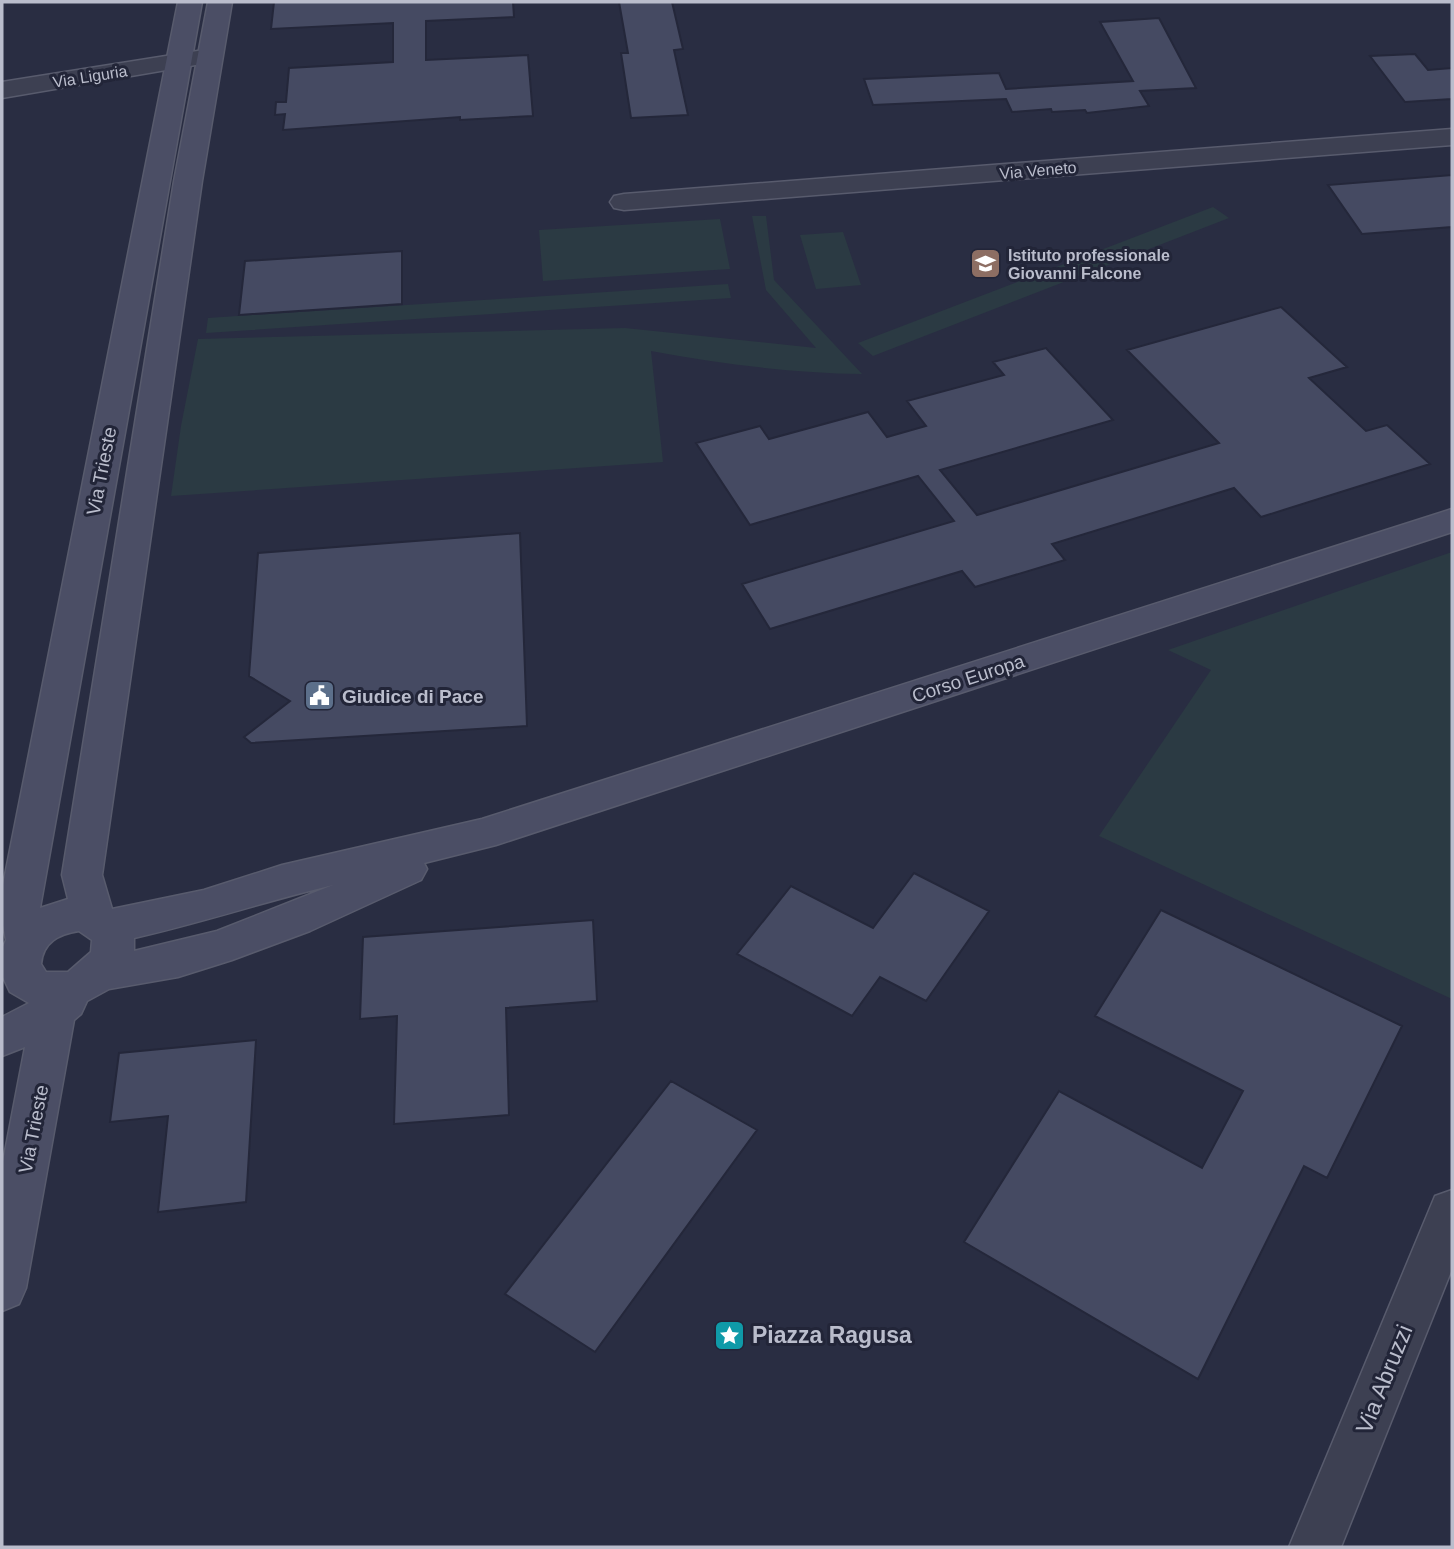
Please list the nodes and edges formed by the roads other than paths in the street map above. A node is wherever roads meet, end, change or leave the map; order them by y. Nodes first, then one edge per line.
1 (190, 2) edge
2 (220, 2) edge
3 (211, 57) junction
4 (178, 62) junction
5 (2, 90) edge
6 (1452, 137) edge
7 (624, 202) dead end
8 (1452, 520) edge
9 (482, 834) junction
10 (102, 922) junction
11 (16, 949) edge
12 (80, 989) junction
13 (2, 1038) edge
14 (1452, 1211) edge
15 (2, 1288) edge
16 (1315, 1547) edge

1 - 4 street, Via Trieste
2 - 3 street
3 - 4 street, Via Liguria
3 - 10 street
4 - 5 street, Via Liguria
4 - 11 street, Via Trieste
6 - 7 street, Via Veneto
8 - 9 street, Corso Europa
9 - 10 street
9 - 12 street
10 - 11 street
10 - 12 street
11 - 12 street
12 - 13 street
12 - 15 street, Via Trieste
14 - 16 street, Via Abruzzi

